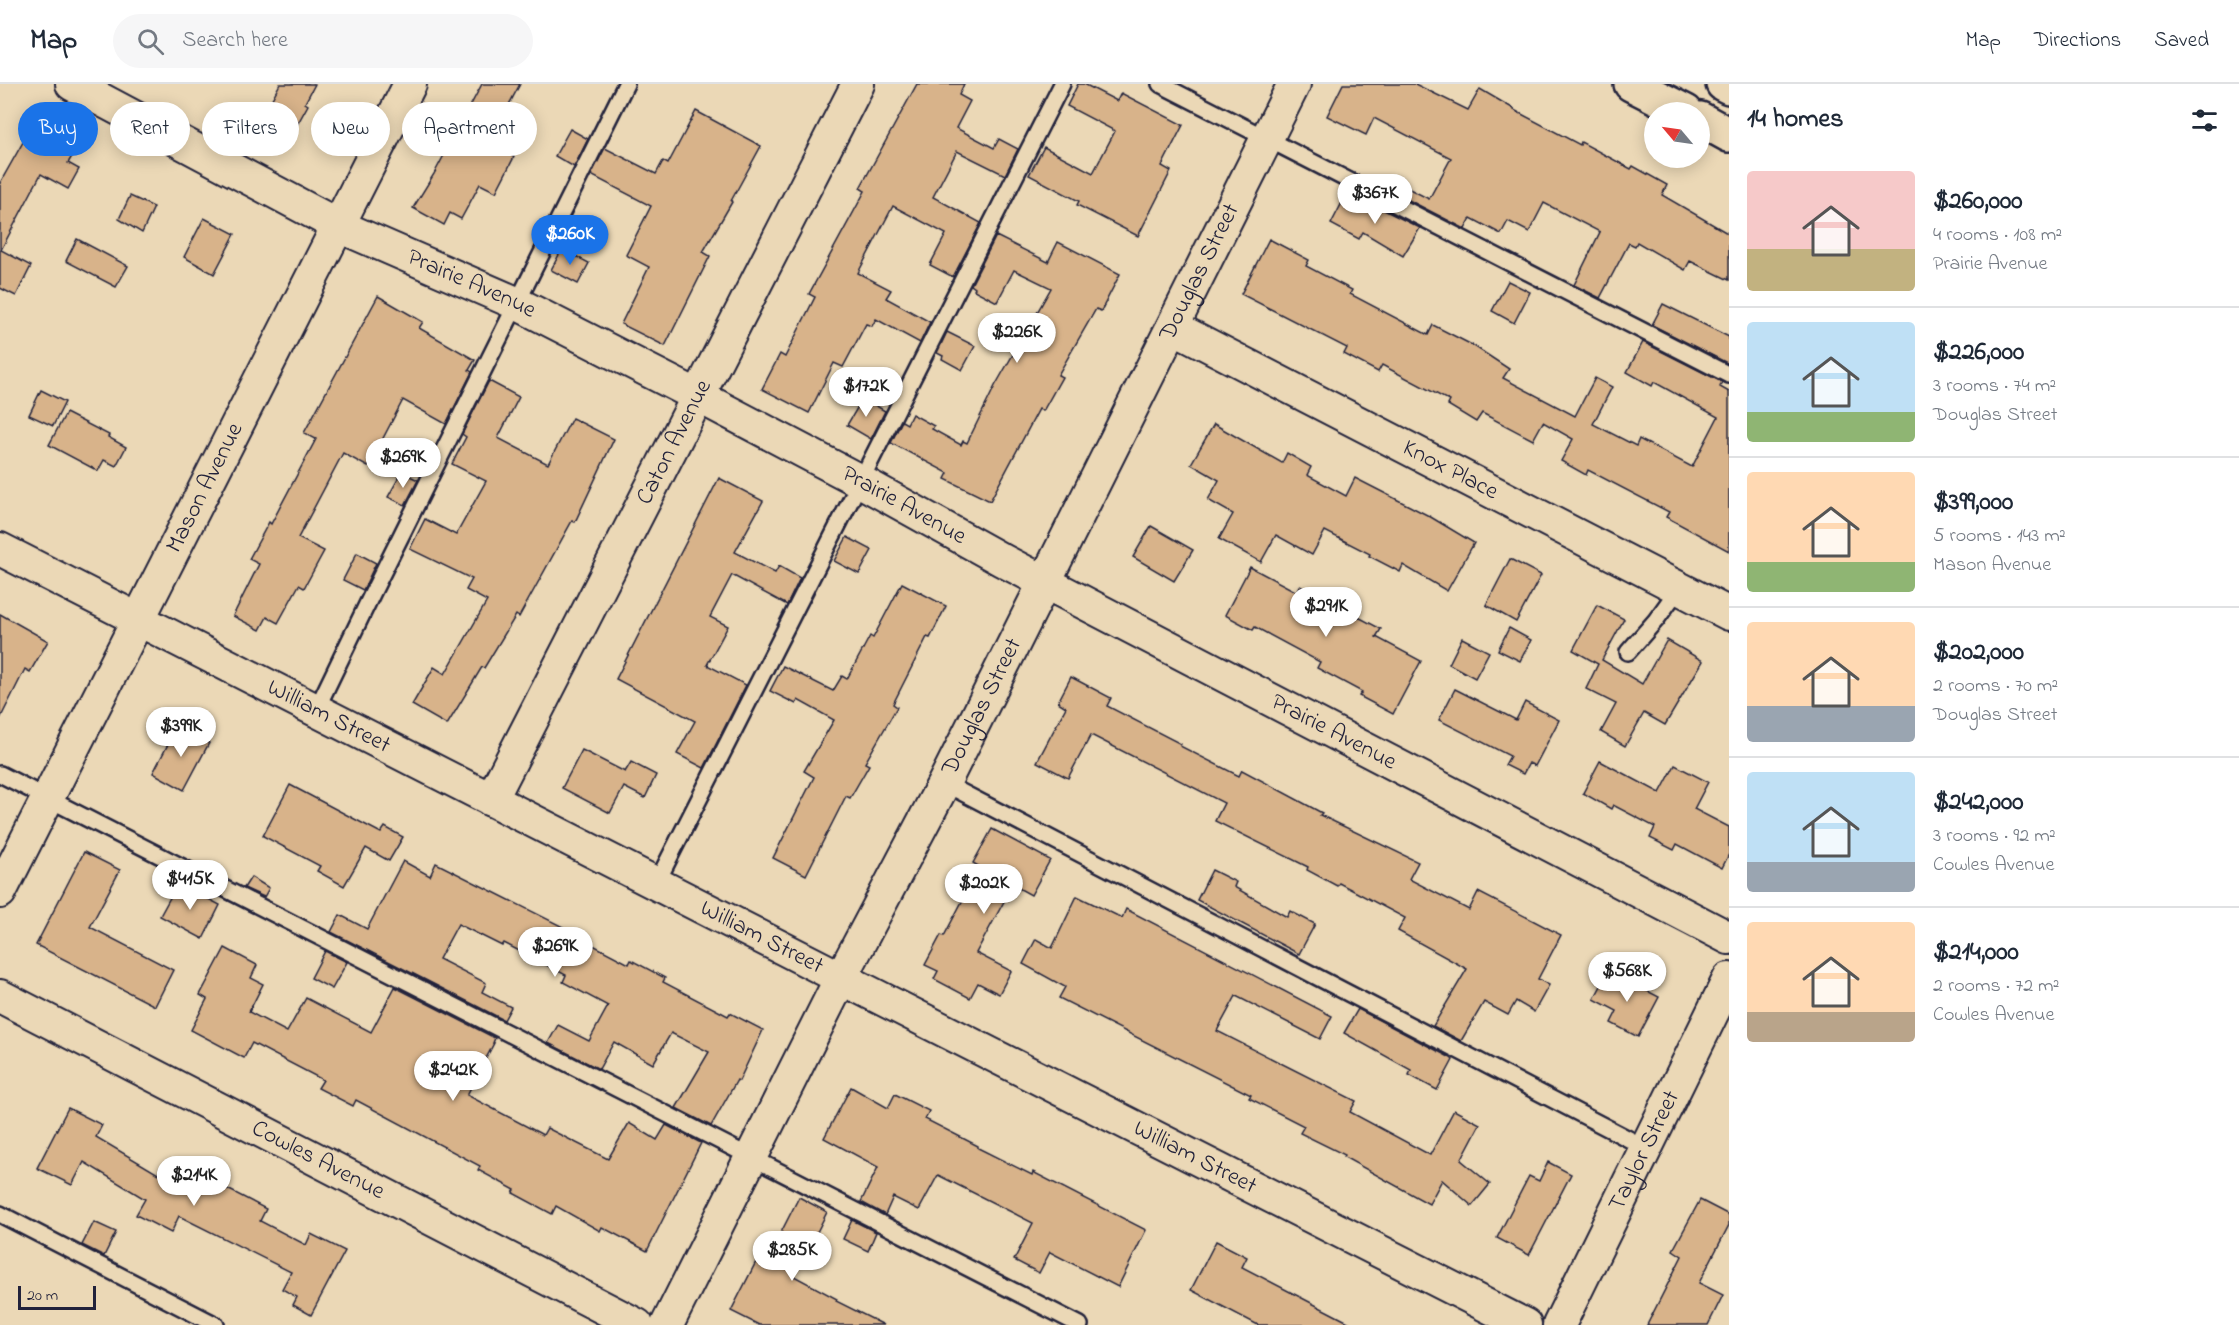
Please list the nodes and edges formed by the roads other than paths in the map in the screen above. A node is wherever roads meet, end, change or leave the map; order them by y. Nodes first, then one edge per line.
1 (72, 84) edge
2 (410, 84) edge
3 (626, 84) edge
4 (858, 84) edge
5 (1062, 84) edge
6 (1160, 84) edge
7 (1294, 84) edge
8 (1631, 84) edge
9 (1724, 84) edge
10 (1729, 87) edge
11 (1666, 102) edge
12 (1710, 125) edge
13 (1729, 135) edge
14 (1265, 139) junction
15 (339, 226) junction
16 (516, 303) junction
17 (1173, 327) junction
18 (1729, 375) edge
19 (698, 396) junction
20 (860, 481) junction
21 (0, 549) edge
22 (1045, 581) junction
23 (1679, 588) junction
24 (1729, 614) edge
25 (137, 619) junction
26 (1628, 652) dead end
27 (316, 710) junction
28 (0, 774) edge
29 (944, 783) junction
30 (47, 799) junction
31 (491, 800) junction
32 (656, 884) junction
33 (0, 892) edge
34 (1729, 938) edge
35 (841, 978) junction
36 (1729, 979) edge
37 (0, 996) edge
38 (1646, 1149) junction
39 (750, 1158) junction
40 (0, 1214) edge
41 (216, 1325) edge
42 (637, 1325) edge
43 (667, 1325) edge
44 (1080, 1325) edge
45 (1525, 1325) edge
46 (1559, 1325) edge

1 - 15 street, Prairie Avenue
2 - 15 street, Mason Avenue
3 - 16 lane
4 - 19 street, Caton Avenue
5 - 20 lane
6 - 14 lane
7 - 14 street, Douglas Street
8 - 11 main road
9 - 10 main road
12 - 13 main road
14 - 17 street, Douglas Street
14 - 18 lane
15 - 16 street, Prairie Avenue
15 - 25 street, Mason Avenue
16 - 19 street, Prairie Avenue
16 - 27 lane
17 - 22 street, Douglas Street
17 - 23 street, Knox Place
19 - 20 street, Prairie Avenue
19 - 31 street, Caton Avenue
20 - 22 street, Prairie Avenue
20 - 32 lane
21 - 25 street, William Street
22 - 29 street, Douglas Street
22 - 34 street, Prairie Avenue
23 - 24 street, Knox Place
23 - 26 lane
25 - 27 street, William Street
25 - 30 street, Mason Avenue
27 - 31 street, William Street
28 - 30 lane
29 - 35 street, Douglas Street
29 - 38 lane
30 - 33 street, Mason Avenue
30 - 39 lane
31 - 32 street, William Street
32 - 35 street, William Street
35 - 39 street, Douglas Street
35 - 45 street, William Street
36 - 38 street, Taylor Street
37 - 42 street, Cowles Avenue
38 - 46 street, Taylor Street
39 - 43 street, Douglas Street
39 - 44 lane
40 - 41 lane

